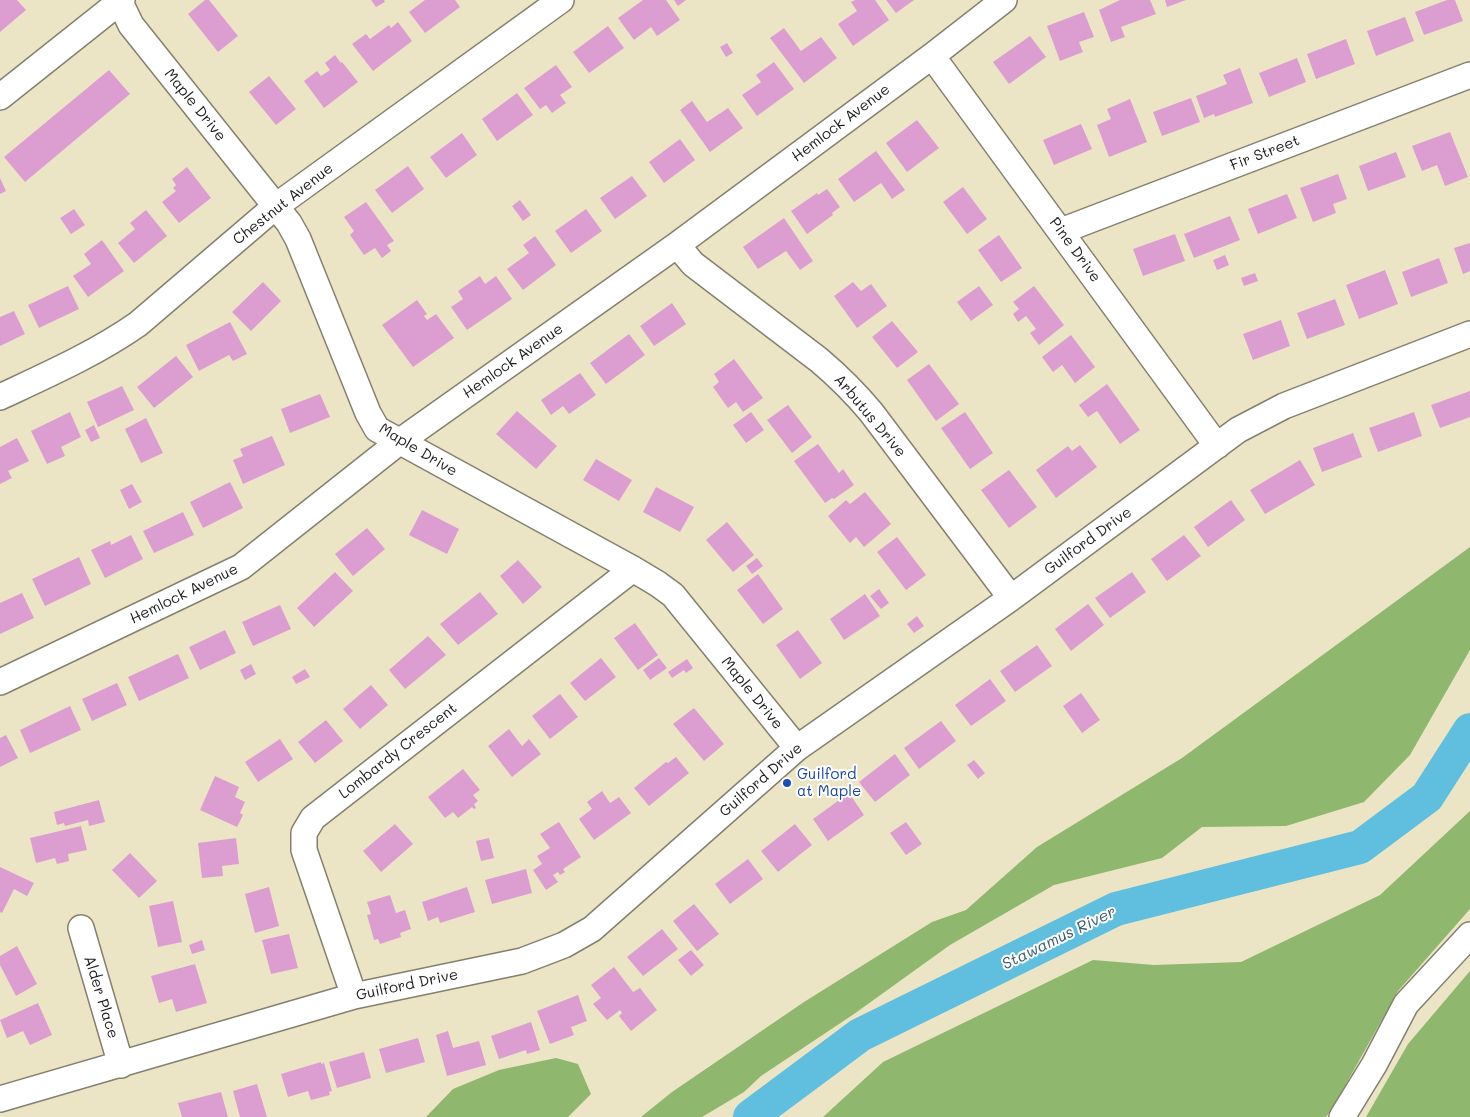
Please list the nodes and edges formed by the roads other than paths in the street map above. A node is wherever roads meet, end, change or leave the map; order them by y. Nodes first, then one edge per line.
1 (561, 0) edge
2 (1004, 0) edge
3 (120, 1) edge
4 (932, 56) junction
5 (1470, 75) edge
6 (0, 97) edge
7 (276, 206) junction
8 (1061, 231) junction
9 (677, 245) junction
10 (1470, 334) edge
11 (0, 397) edge
12 (399, 442) junction
13 (1217, 446) junction
14 (633, 569) junction
15 (1010, 598) junction
16 (0, 682) edge
17 (797, 748) junction
18 (81, 928) dead end
19 (1470, 935) edge
20 (354, 996) junction
21 (121, 1064) junction
22 (0, 1099) edge
23 (1342, 1117) edge

1 - 7 street, Chestnut Avenue
2 - 4 street, Hemlock Avenue
3 - 6 street
3 - 7 street, Maple Drive
4 - 8 street, Pine Drive
4 - 9 street, Hemlock Avenue
5 - 8 street, Fir Street
7 - 11 street, Chestnut Avenue
7 - 12 street, Maple Drive
8 - 13 street, Pine Drive
9 - 12 street, Hemlock Avenue
9 - 15 street, Arbutus Drive
10 - 13 street, Guilford Drive
12 - 14 street, Maple Drive
12 - 16 street, Hemlock Avenue
13 - 15 street, Guilford Drive
14 - 17 street, Maple Drive
14 - 20 street, Lombardy Crescent
15 - 17 street, Guilford Drive
17 - 20 street, Guilford Drive
18 - 21 street, Alder Place
19 - 23 street
20 - 21 street, Guilford Drive
21 - 22 street, Guilford Drive

